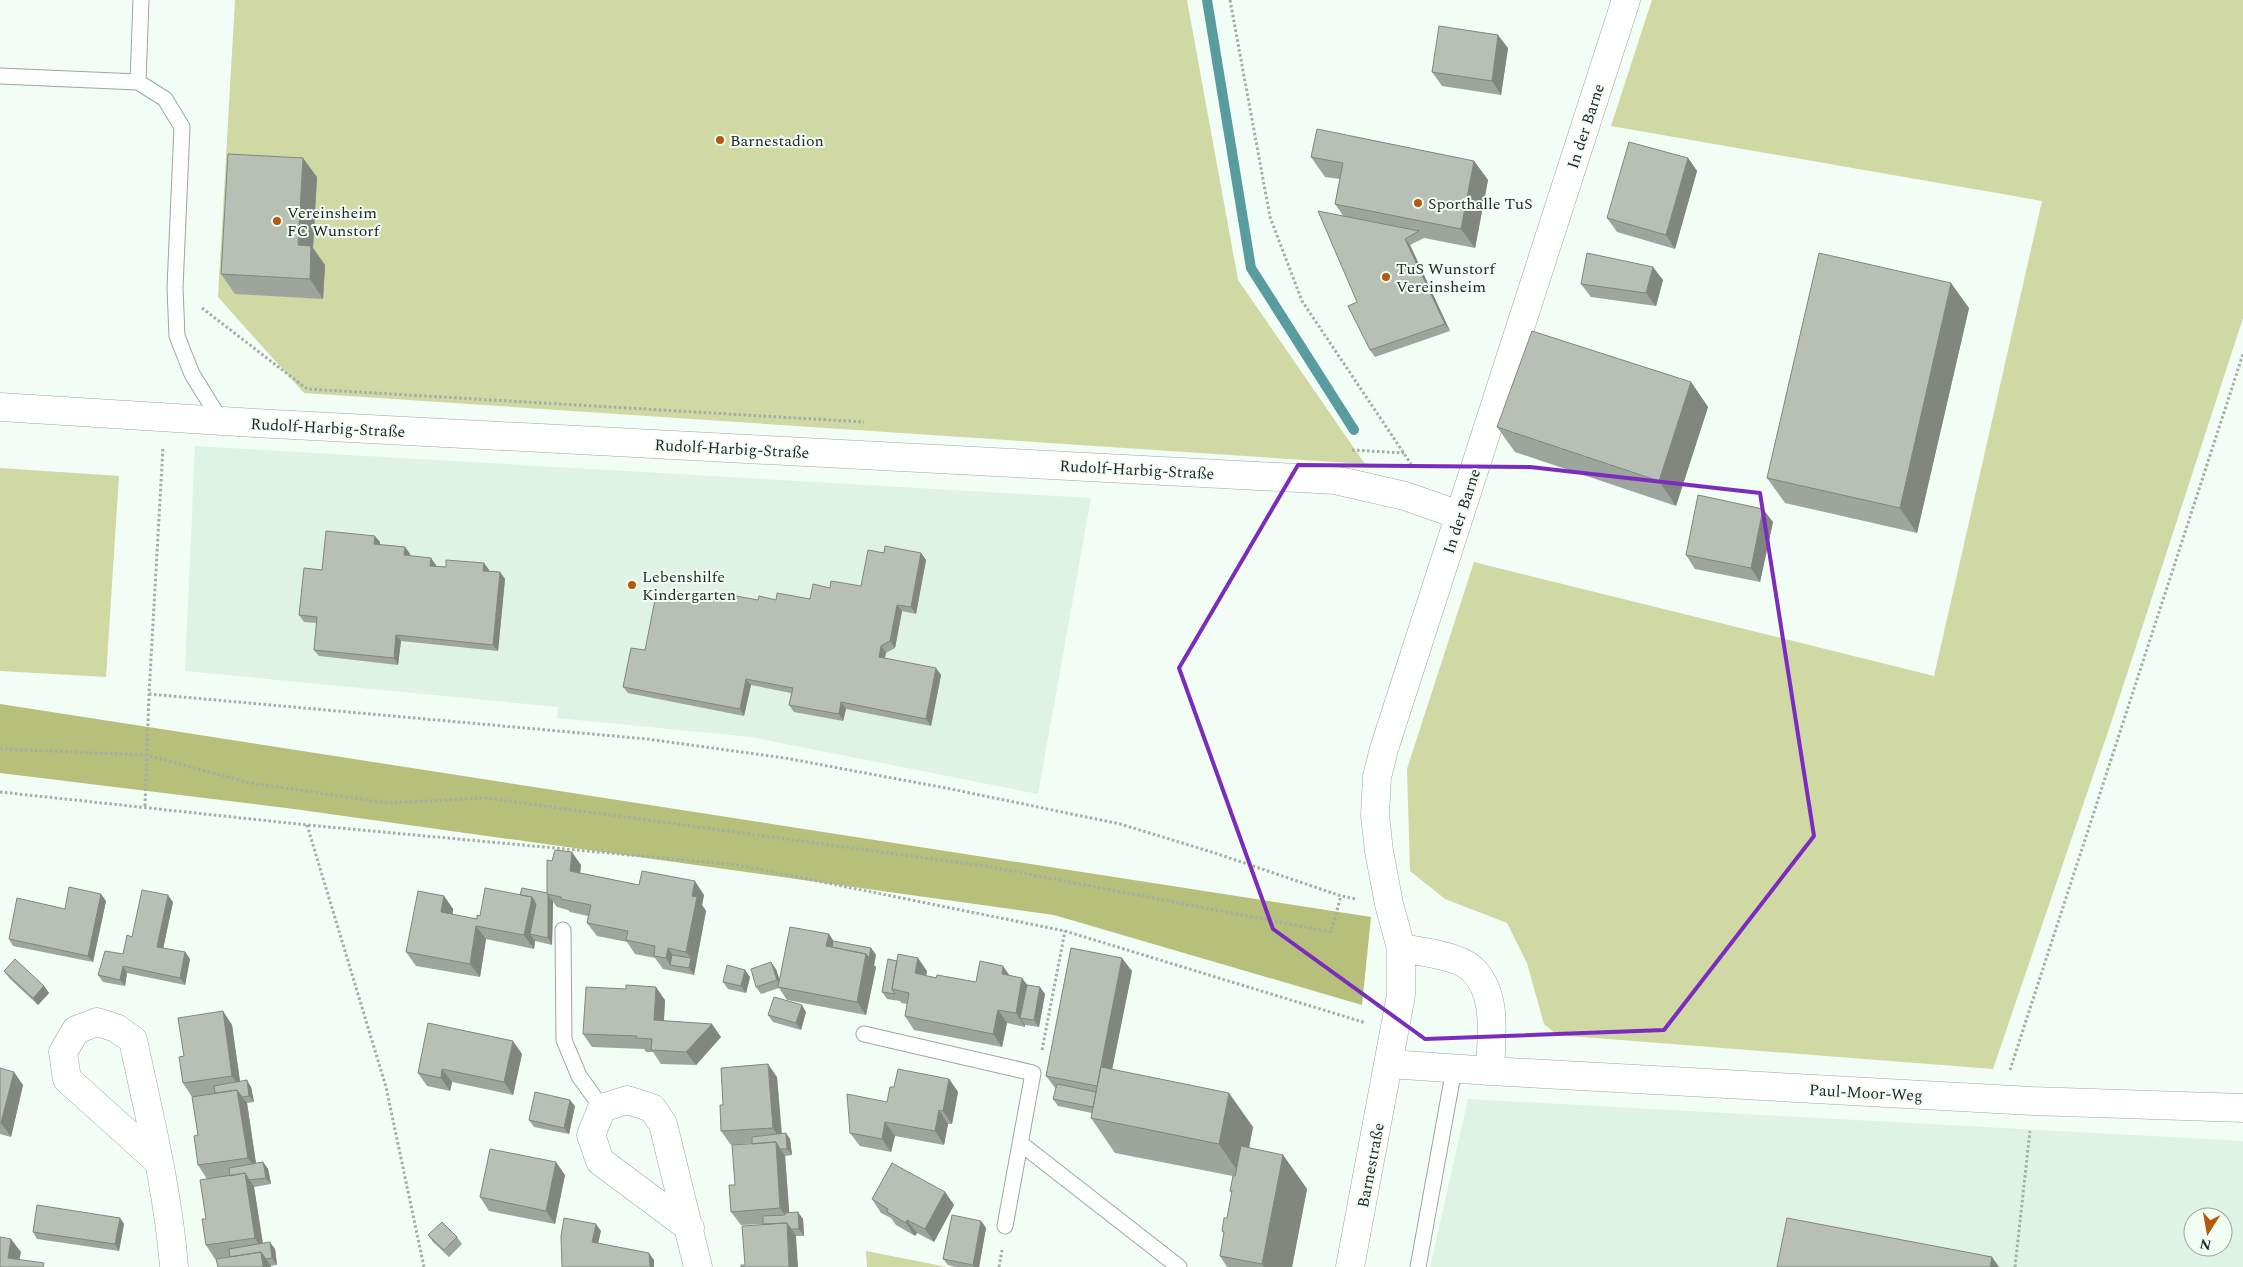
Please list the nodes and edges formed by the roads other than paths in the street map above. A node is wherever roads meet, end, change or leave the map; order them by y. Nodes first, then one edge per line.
1 (141, 0) edge
2 (1626, 0) edge
3 (0, 76) edge
4 (138, 82) junction
5 (0, 407) edge
6 (221, 421) junction
7 (1448, 511) junction
8 (564, 930) dead end
9 (1402, 948) junction
10 (1395, 1032) joint
11 (864, 1034) dead end
12 (1390, 1064) junction
13 (1454, 1068) junction
14 (1490, 1071) junction
15 (602, 1108) junction
16 (2243, 1108) edge
17 (1020, 1143) junction
18 (158, 1161) junction
19 (1005, 1226) dead end
20 (690, 1228) junction
21 (174, 1267) edge
22 (698, 1267) edge
23 (1179, 1267) edge
24 (1350, 1267) edge
25 (1418, 1267) edge

1 - 4 lane
2 - 7 street, In der Barne
3 - 4 lane
4 - 6 lane
5 - 6 street, Rudolf-Harbig-Straße
6 - 7 street, Rudolf-Harbig-Straße
7 - 9 street, In der Barne
8 - 15 lane
9 - 10 street, In der Barne
9 - 14 street
10 - 12 street, Barnestraße
11 - 17 lane
12 - 13 street
12 - 24 street, Barnestraße
13 - 14 street
13 - 25 lane
14 - 16 street, Paul-Moor-Weg
15 - 20 street
15 - 20 street
17 - 19 lane
17 - 23 lane
18 - 18 street
18 - 21 street
20 - 22 street

